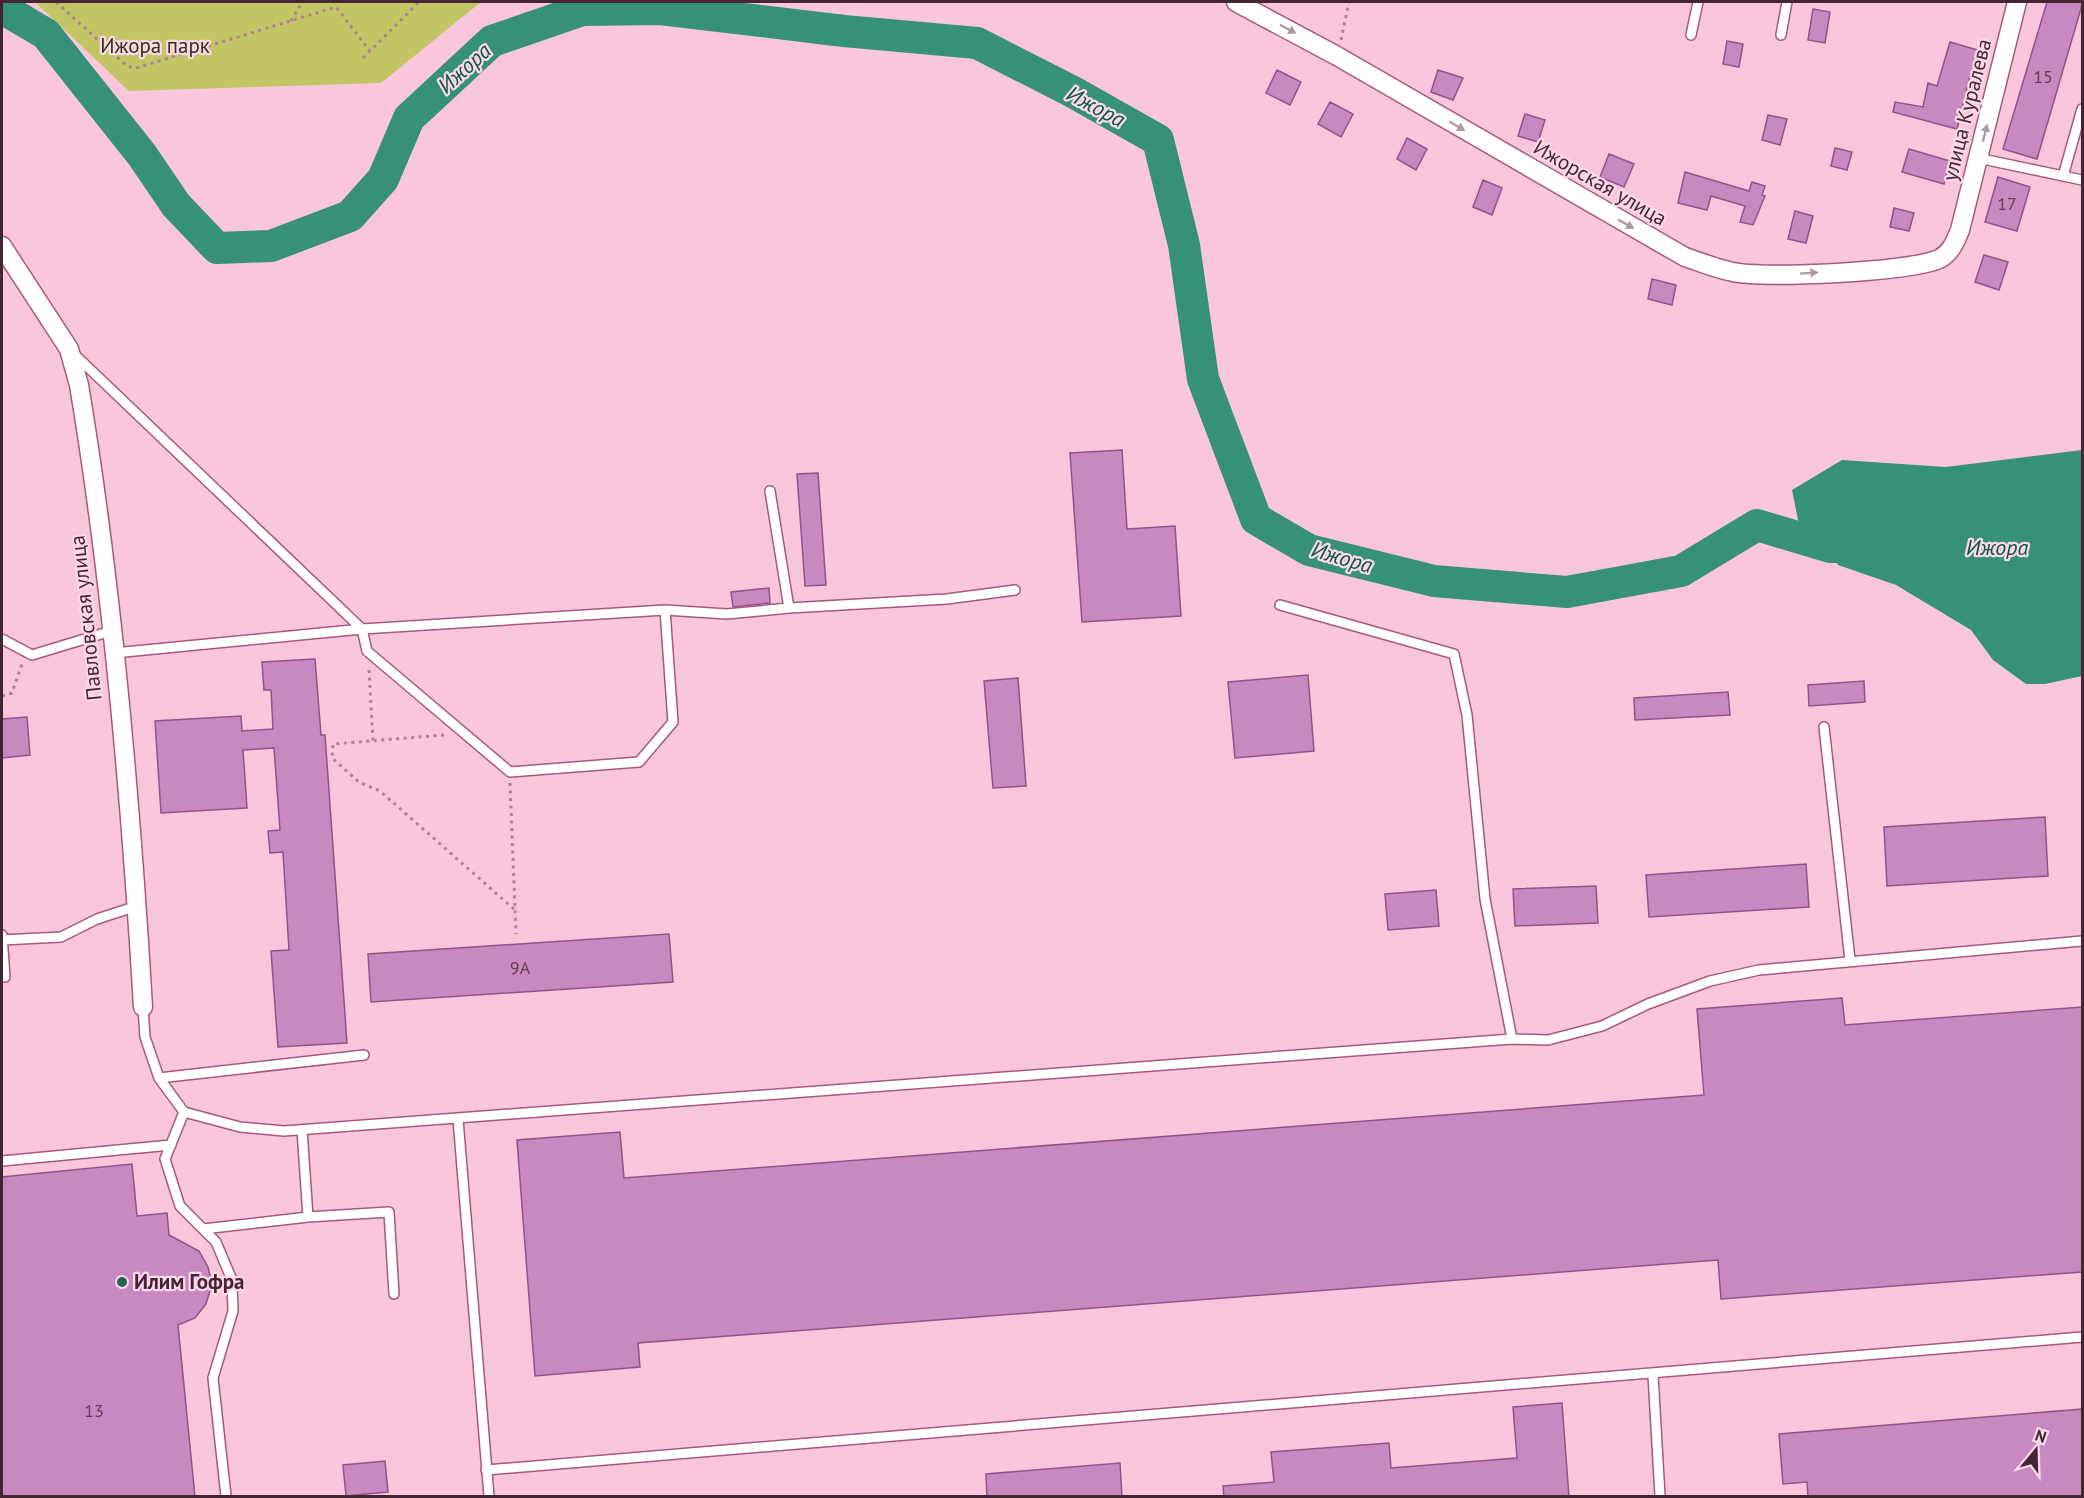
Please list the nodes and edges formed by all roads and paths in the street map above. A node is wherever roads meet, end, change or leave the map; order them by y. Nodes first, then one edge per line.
1 (56, 2) edge
2 (302, 2) edge
3 (419, 2) edge
4 (1236, 2) edge
5 (1349, 2) edge
6 (1698, 2) edge
7 (1786, 2) edge
8 (2017, 2) edge
9 (291, 21) junction
10 (1690, 35) dead end
11 (1781, 35) dead end
12 (370, 51) junction
13 (1337, 56) junction
14 (363, 58) dead end
15 (2082, 109) edge
16 (1978, 158) junction
17 (2063, 176) junction
18 (2082, 180) edge
19 (1960, 230) joint
20 (2, 246) edge
21 (69, 349) junction
22 (770, 491) dead end
23 (1016, 590) dead end
24 (1280, 605) dead end
25 (789, 608) junction
26 (665, 610) junction
27 (362, 630) junction
28 (111, 631) junction
29 (2, 639) edge
30 (367, 651) junction
31 (114, 653) junction
32 (32, 655) junction
33 (2, 696) edge
34 (1824, 727) dead end
35 (464, 733) junction
36 (373, 741) junction
37 (510, 772) junction
38 (137, 906) junction
39 (515, 910) junction
40 (516, 934) dead end
41 (2, 935) edge
42 (2, 940) edge
43 (2082, 941) edge
44 (1850, 960) junction
45 (5, 977) dead end
46 (143, 1007) joint
47 (1512, 1039) junction
48 (364, 1055) dead end
49 (159, 1078) junction
50 (184, 1112) junction
51 (458, 1119) junction
52 (302, 1130) junction
53 (171, 1145) junction
54 (2, 1161) edge
55 (308, 1217) junction
56 (203, 1229) junction
57 (394, 1294) dead end
58 (2082, 1337) edge
59 (1653, 1375) junction
60 (486, 1470) junction
61 (226, 1497) edge
62 (489, 1497) edge
63 (1660, 1497) edge

1 - 9 path
2 - 9 path
3 - 12 path
4 -> 13 street, Ижорская улица
5 - 13 path
6 - 10 lane
7 - 11 lane
16 -> 8 street, улица Куралева
9 - 12 path
12 - 14 path
13 -> 19 street, Ижорская улица
15 - 17 lane
16 - 17 lane
16 - 19 street, улица Куралева
17 - 18 lane
20 - 21 street, Павловская улица
21 - 27 lane
21 - 28 street, Павловская улица
22 - 25 lane
23 - 25 lane
24 - 47 lane
25 - 26 lane
26 - 27 lane
26 - 37 lane
27 - 30 lane
27 - 31 lane
28 - 31 street, Павловская улица
28 - 32 lane
29 - 32 lane
30 - 35 lane
30 - 36 path
31 - 38 street, Павловская улица
32 - 33 path
34 - 44 lane
35 - 36 path
35 - 37 lane
36 - 39 path
37 - 39 path
38 - 42 lane
38 - 46 street, Павловская улица
39 - 40 path
41 - 42 lane
42 - 45 lane
43 - 44 lane
44 - 47 lane
46 - 49 lane
47 - 51 lane
48 - 49 lane
49 - 50 lane
50 - 52 lane
50 - 53 lane
51 - 52 lane
51 - 60 lane
52 - 55 lane
53 - 54 lane
53 - 56 lane
55 - 56 lane
55 - 57 lane
56 - 61 lane
58 - 59 lane
59 - 60 lane
59 - 63 lane
60 - 62 lane

